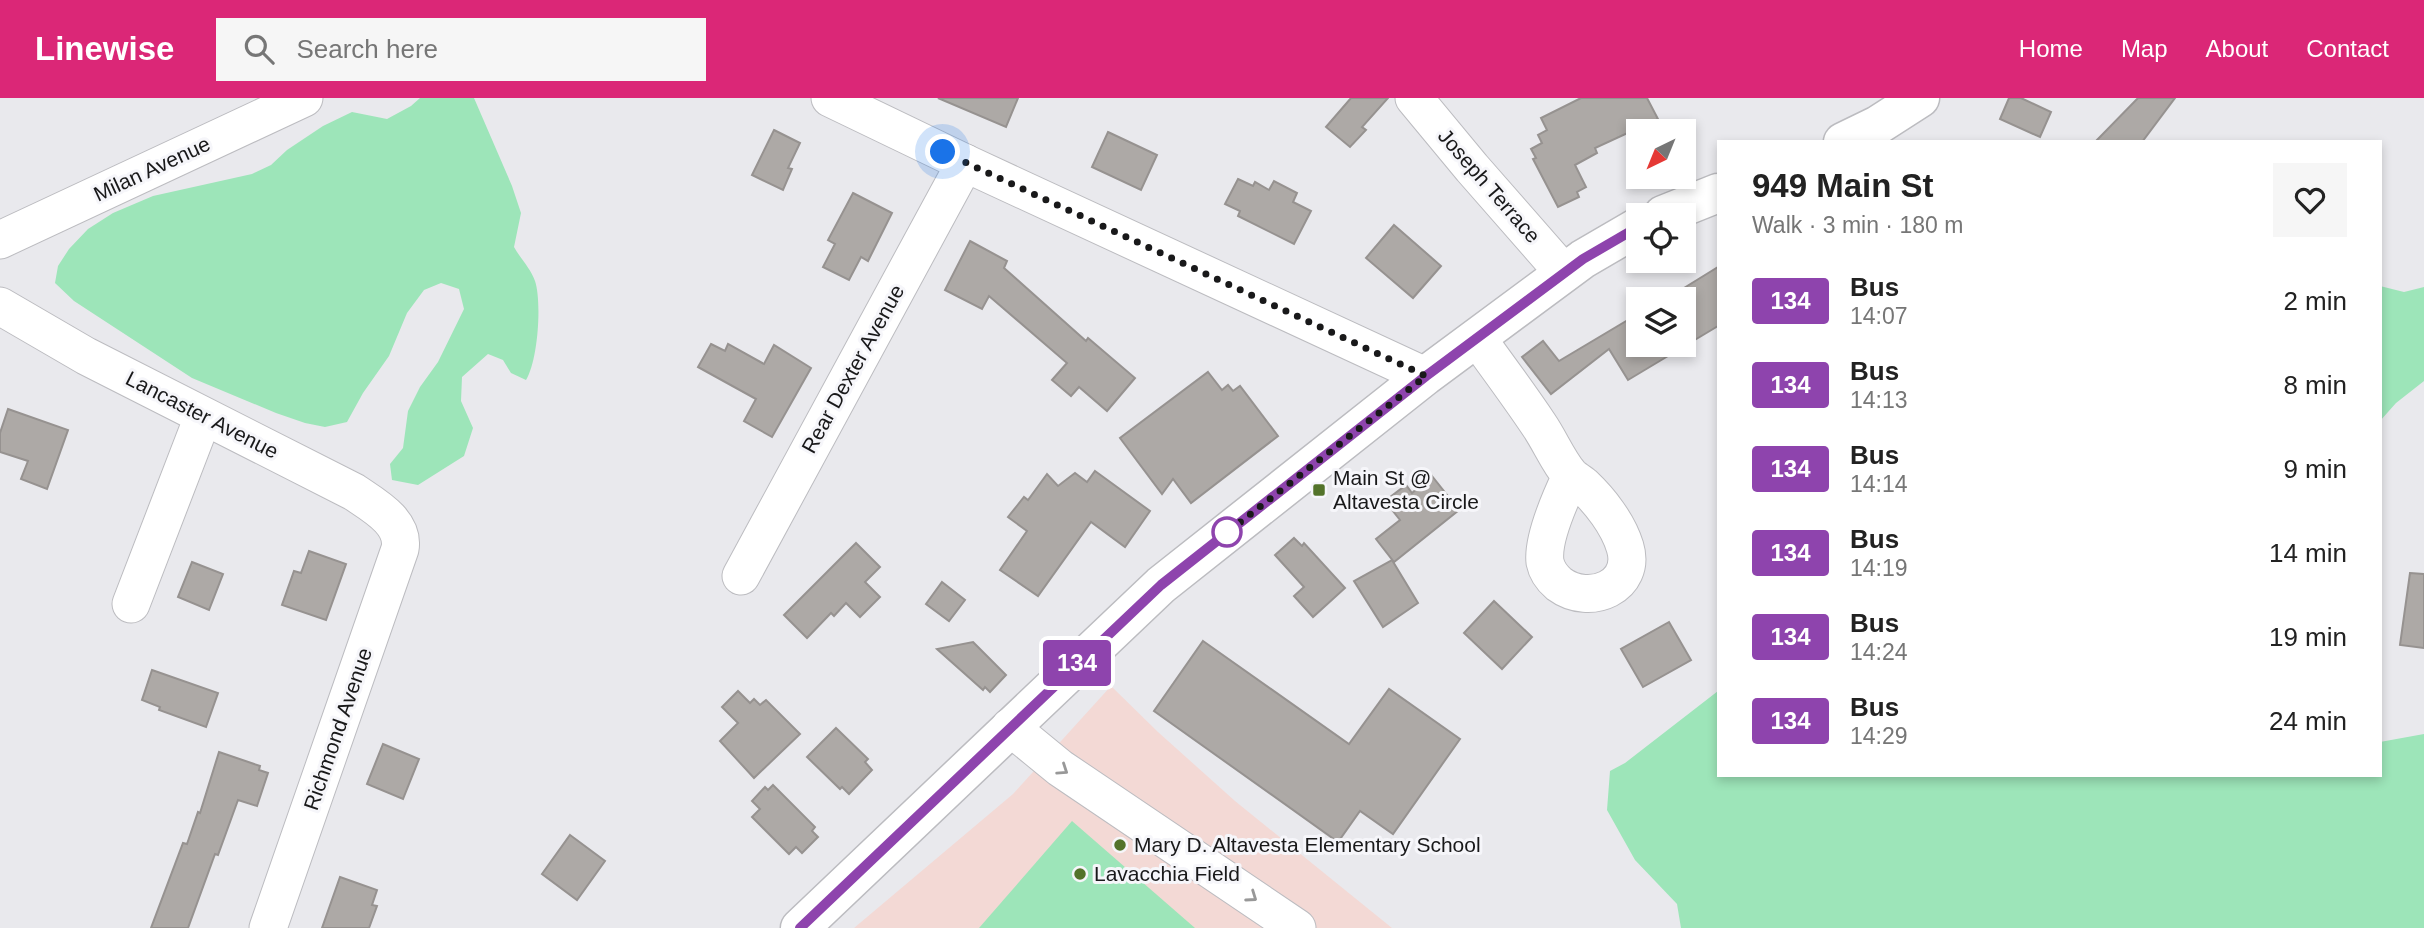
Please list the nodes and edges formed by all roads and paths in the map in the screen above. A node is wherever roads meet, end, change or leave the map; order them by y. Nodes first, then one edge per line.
1 (304, 98) edge
2 (830, 98) edge
3 (1414, 98) edge
4 (1920, 98) edge
5 (1847, 140) edge
6 (965, 163) junction
7 (1717, 192) edge
8 (1692, 203) edge
9 (1626, 234) edge
10 (0, 240) edge
11 (1564, 273) junction
12 (0, 306) edge
13 (1477, 338) junction
14 (1426, 376) junction
15 (203, 417) junction
16 (1571, 476) dead end
17 (398, 530) joint
18 (741, 576) dead end
19 (131, 604) dead end
20 (1010, 727) junction
21 (268, 928) edge
22 (800, 928) edge
23 (1297, 928) edge

1 - 10 street, Milan Avenue
2 - 6 street
3 - 11 street, Joseph Terrace
4 - 5 main road
6 - 14 street
6 - 18 street, Rear Dexter Avenue
7 - 8 main road
9 - 11 main road
11 - 13 main road
12 - 15 street, Lancaster Avenue
13 - 14 main road
13 - 16 street
14 - 20 main road
15 - 17 street, Lancaster Avenue
15 - 19 street
17 - 21 street, Richmond Avenue
20 - 22 main road
20 -> 23 street

